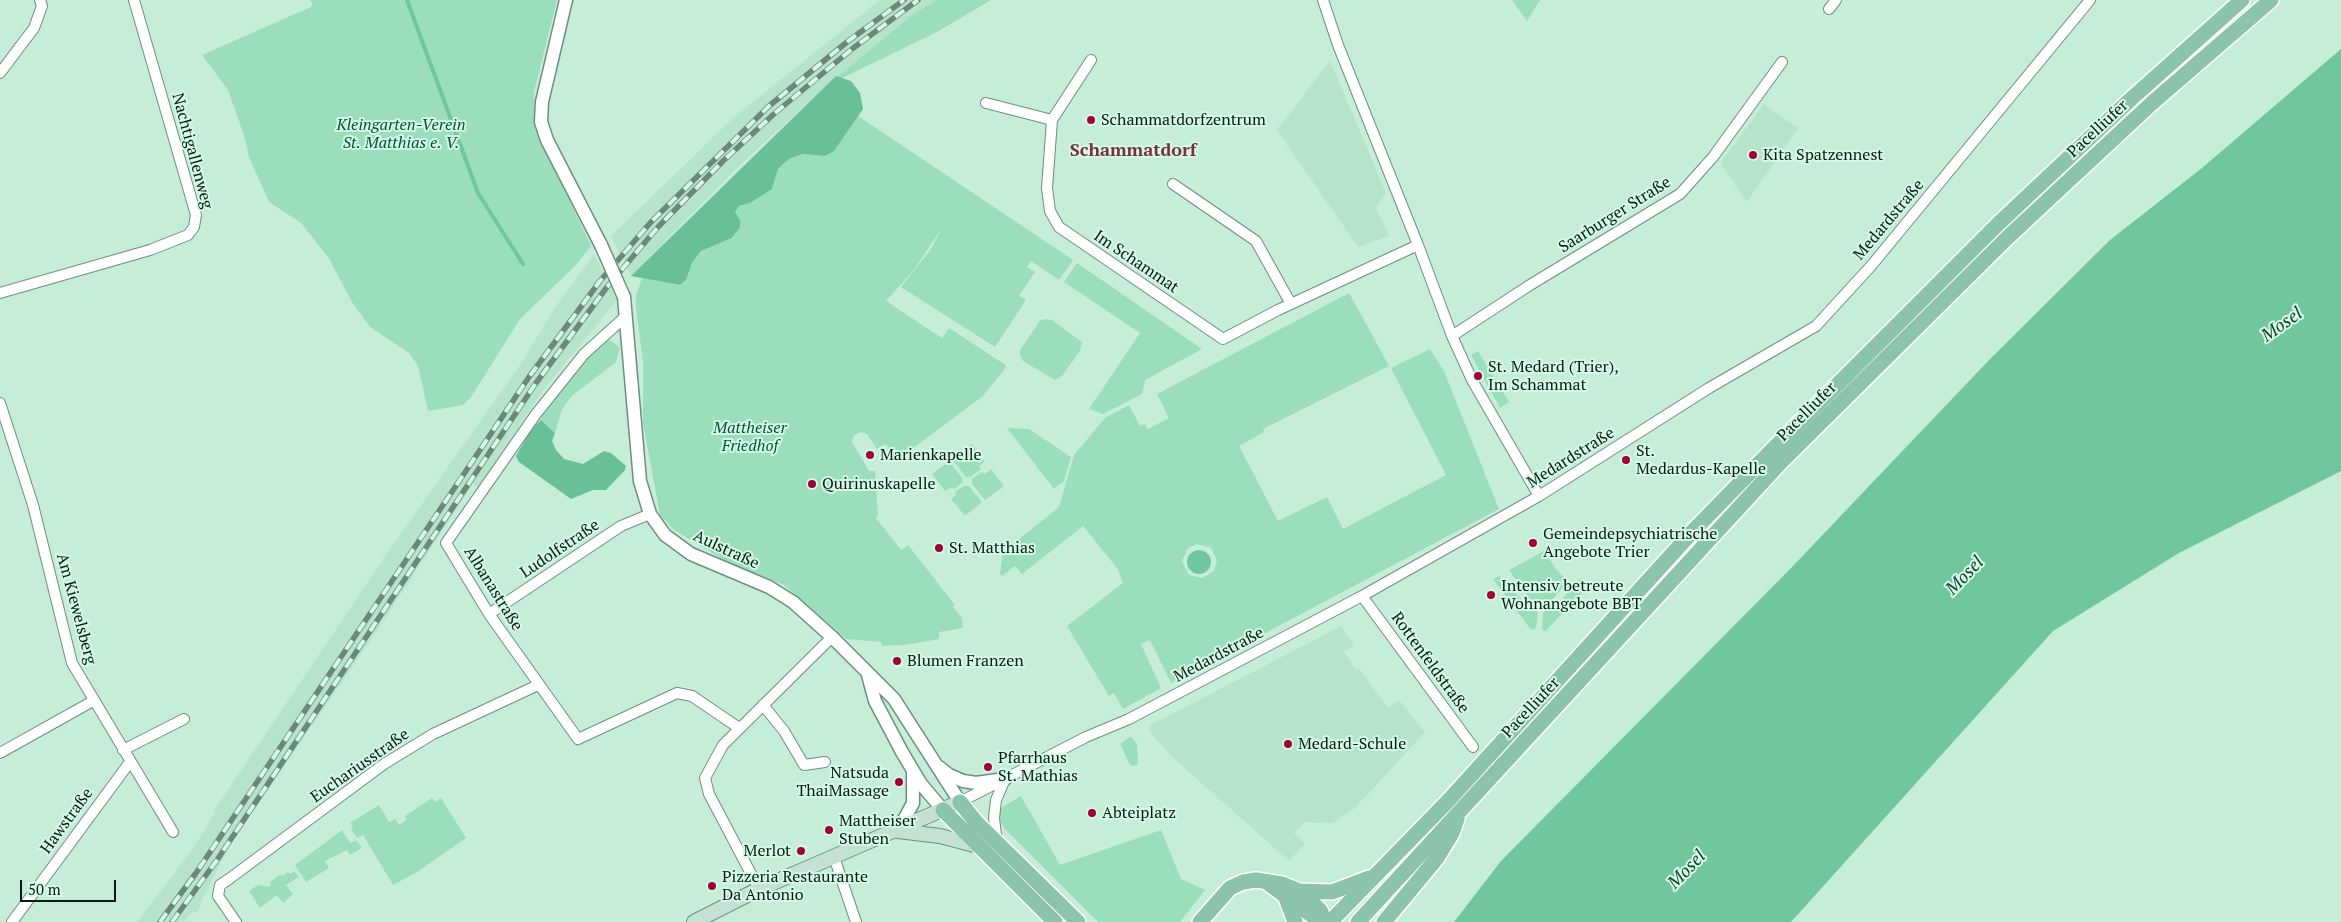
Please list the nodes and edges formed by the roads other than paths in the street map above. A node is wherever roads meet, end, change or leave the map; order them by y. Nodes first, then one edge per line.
1 (40, 0) edge
2 (134, 0) edge
3 (566, 0) edge
4 (1323, 0) edge
5 (1836, 0) edge
6 (2089, 0) edge
7 (2242, 0) edge
8 (2271, 0) edge
9 (1829, 8) dead end
10 (1091, 60) dead end
11 (1782, 62) dead end
12 (0, 73) edge
13 (986, 103) dead end
14 (1052, 120) junction
15 (1173, 184) dead end
16 (1418, 245) junction
17 (0, 293) edge
18 (1291, 304) junction
19 (626, 316) junction
20 (1452, 336) junction
21 (0, 403) edge
22 (1539, 496) junction
23 (650, 514) junction
24 (1362, 596) junction
25 (490, 614) junction
26 (832, 637) junction
27 (868, 674) junction
28 (538, 685) junction
29 (93, 701) junction
30 (763, 705) junction
31 (184, 719) dead end
32 (739, 728) junction
33 (1473, 747) dead end
34 (123, 750) junction
35 (0, 753) edge
36 (130, 762) junction
37 (825, 762) dead end
38 (933, 762) junction
39 (912, 770) junction
40 (1005, 779) junction
41 (960, 802) junction
42 (943, 810) junction
43 (1460, 811) junction
44 (894, 830) junction
45 (174, 832) dead end
46 (997, 843) junction
47 (978, 846) junction
48 (834, 857) junction
49 (1375, 876) junction
50 (1263, 881) junction
51 (760, 889) junction
52 (1299, 891) junction
53 (1284, 894) junction
54 (12, 922) edge
55 (236, 922) edge
56 (694, 922) edge
57 (856, 922) edge
58 (1055, 922) edge
59 (1078, 922) edge
60 (1200, 922) edge
61 (1296, 922) edge
62 (1320, 922) edge
63 (1325, 922) edge
64 (1330, 922) edge
65 (1358, 922) edge
66 (1384, 922) edge

1 - 12 street
2 - 17 street, Nachtigallenweg
3 - 19 street, Aulstraße, bridge
4 - 16 street
5 - 9 street
6 - 22 street, Medardstraße
7 - 49 main road, Pacelliufer
8 - 43 main road, Pacelliufer
10 - 14 street, Im Schammat
11 - 20 street, Saarburger Straße
13 - 14 street
14 - 18 street, Im Schammat
15 - 18 street
16 - 18 street, Im Schammat
16 - 20 street
19 - 23 street, Aulstraße
19 - 25 street, Albanastraße
20 - 22 street
21 - 29 street, Am Kiewelsberg
22 - 24 street, Medardstraße
23 - 25 street, Ludolfstraße
23 - 26 street, Aulstraße
24 - 33 street, Rottenfeldstraße
24 - 40 street, Medardstraße
25 - 28 street, Albanastraße
26 - 27 street, Aulstraße
26 - 30 street
27 - 38 street, Aulstraße
27 - 39 street, Aulstraße
28 - 32 street, Albanastraße
28 - 55 street, Euchariusstraße
29 - 34 street, Am Kiewelsberg
29 - 35 street
30 - 32 street
30 - 37 street
31 - 34 street
32 - 51 street
34 - 36 street, Am Kiewelsberg
36 - 45 street, Am Kiewelsberg
36 - 54 street, Hawstraße
38 - 40 street
38 - 41 street, Aulstraße
39 - 42 street, Aulstraße
39 - 44 street
40 - 41 street, Medardstraße
40 - 46 street
41 - 42 main road
41 - 46 main road
42 - 44 main road
42 - 47 main road
43 - 65 main road, Pacelliufer
43 - 66 main road
44 - 47 main road
44 - 48 main road
46 - 59 main road
47 - 58 main road
48 - 51 main road
48 - 57 street
49 - 52 main road
49 - 64 main road, Pacelliufer
50 - 52 main road
50 - 53 main road
50 - 60 main road
51 - 56 main road
52 - 63 main road
53 - 61 main road
53 - 62 main road

